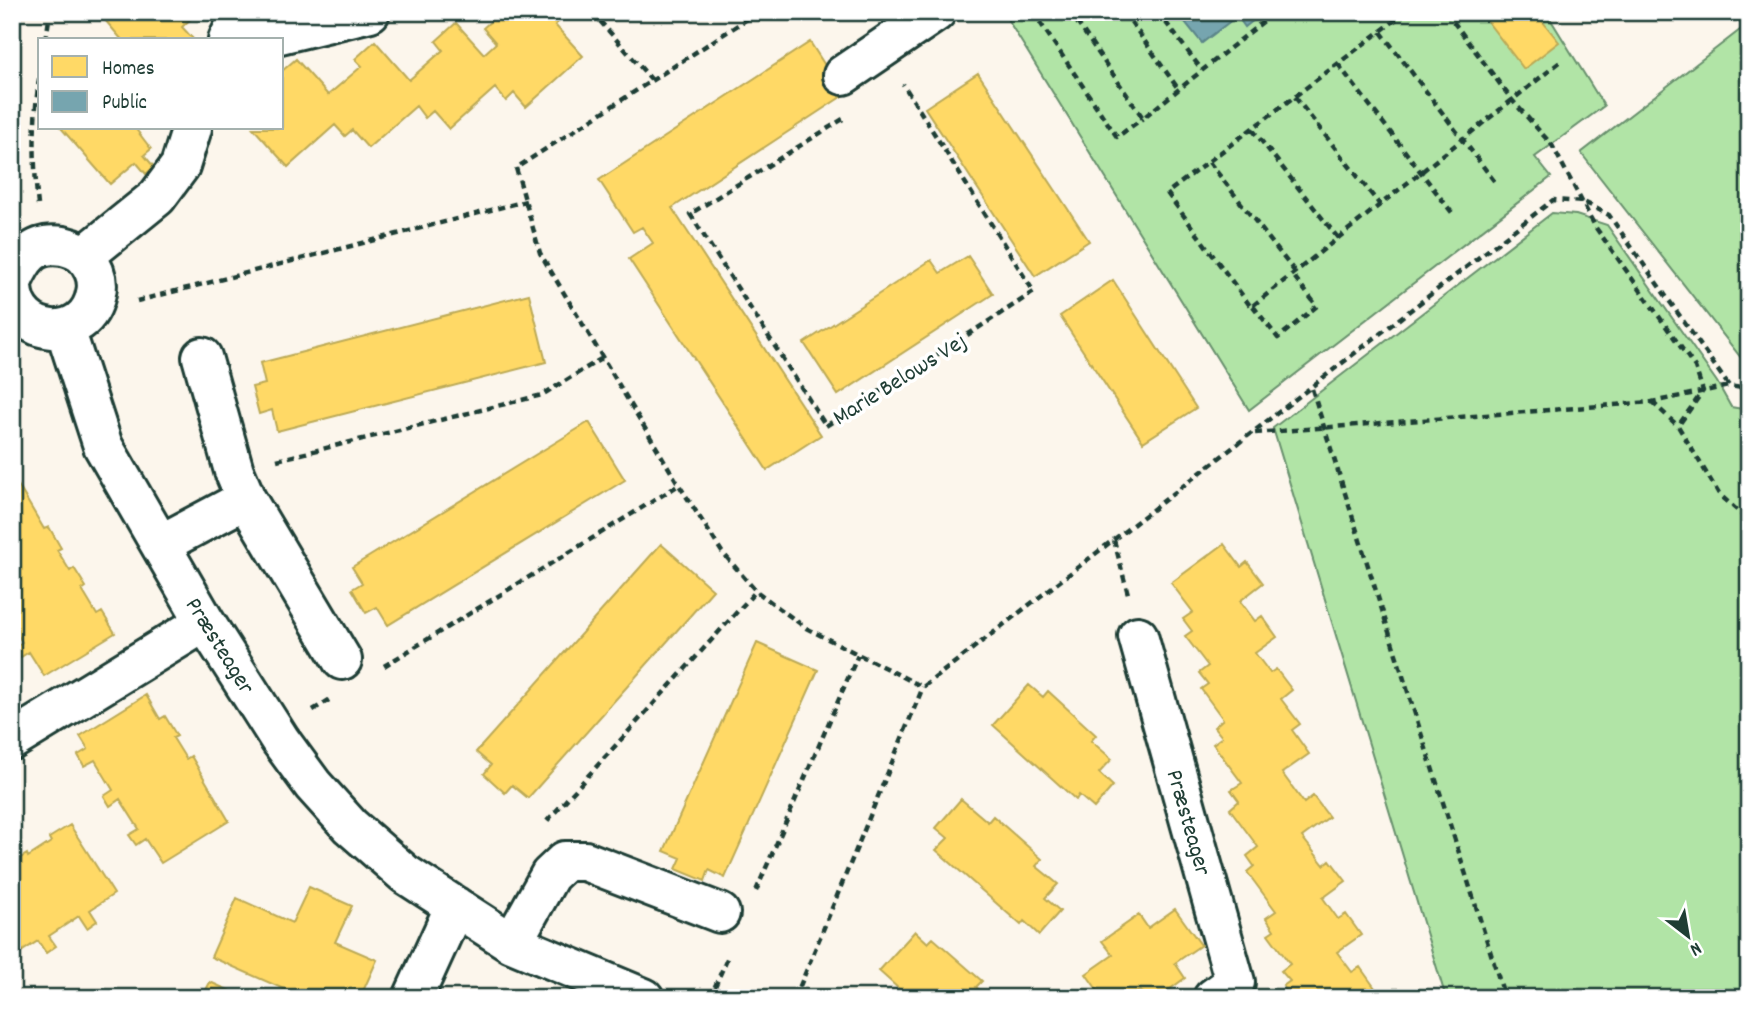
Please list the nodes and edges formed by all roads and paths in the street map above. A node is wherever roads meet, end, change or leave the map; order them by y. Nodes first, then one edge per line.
1 (50, 12) edge
2 (242, 12) edge
3 (370, 12) edge
4 (592, 12) edge
5 (758, 12) edge
6 (936, 12) edge
7 (1032, 12) edge
8 (1070, 12) edge
9 (1124, 12) edge
10 (1158, 12) edge
11 (1275, 12) edge
12 (1406, 12) edge
13 (1446, 12) edge
14 (1381, 32) junction
15 (46, 38) edge
16 (229, 38) edge
17 (263, 38) edge
18 (882, 51) junction
19 (1560, 62) dead end
20 (1338, 64) junction
21 (1203, 70) junction
22 (843, 75) joint
23 (651, 79) junction
24 (38, 86) edge
25 (1178, 90) junction
26 (1295, 97) junction
27 (1512, 100) junction
28 (1143, 118) junction
29 (1252, 129) junction
30 (191, 130) edge
31 (1463, 139) junction
32 (1209, 162) junction
33 (1421, 172) junction
34 (1495, 181) dead end
35 (526, 201) junction
36 (1584, 202) junction
37 (1380, 205) junction
38 (1452, 214) dead end
39 (1338, 238) junction
40 (84, 256) junction
41 (20, 265) edge
42 (1294, 273) junction
43 (94, 303) junction
44 (1252, 306) junction
45 (65, 329) junction
46 (202, 357) dead end
47 (604, 357) junction
48 (1729, 386) junction
49 (1312, 388) junction
50 (1749, 389) edge
51 (1703, 391) junction
52 (1652, 402) junction
53 (1678, 426) junction
54 (1324, 428) junction
55 (1254, 433) junction
56 (240, 485) junction
57 (679, 485) junction
58 (1749, 521) edge
59 (1114, 540) junction
60 (161, 544) junction
61 (756, 591) junction
62 (205, 622) junction
63 (1138, 636) joint
64 (858, 655) junction
65 (342, 660) dead end
66 (378, 670) dead end
67 (923, 688) junction
68 (332, 698) dead end
69 (276, 732) junction
70 (12, 740) edge
71 (546, 822) dead end
72 (754, 896) dead end
73 (454, 906) junction
74 (726, 930) joint
75 (512, 943) junction
76 (412, 998) edge
77 (644, 998) edge
78 (710, 998) edge
79 (795, 998) edge
80 (1213, 998) edge
81 (1505, 998) edge

1 - 15 path
2 - 16 street
3 - 17 street
4 - 23 path
5 - 23 path
6 - 18 street
7 - 28 path
8 - 28 path
9 - 25 path
10 - 21 path
11 - 21 path
12 - 14 path
13 - 27 path
14 - 20 path
14 - 31 path
18 - 22 street
18 - 22 path, Marie Belows Vej
19 - 27 path
20 - 26 path
20 - 33 path
21 - 25 path
23 - 35 path
24 - 41 path
25 - 28 path
26 - 29 path
26 - 37 path
27 - 31 path
27 - 36 path
29 - 32 path
29 - 39 path
30 - 40 street
31 - 33 path
31 - 34 path
32 - 42 path
32 - 44 path
33 - 37 path
33 - 38 path
35 - 43 path
35 - 47 path
36 - 48 path
36 - 49 path
36 - 51 path
37 - 39 path
39 - 42 path
40 - 41 street
40 - 43 street
41 - 45 street
42 - 44 path
42 - 44 path
43 - 45 street
45 - 60 street, Præsteager
46 - 56 street
47 - 56 path
47 - 57 path
48 - 50 path
48 - 51 path
49 - 54 path
49 - 55 path
51 - 52 path
51 - 53 path
52 - 53 path
52 - 54 path
53 - 58 path
54 - 55 path
54 - 81 path
55 - 59 path
56 - 60 street
56 - 65 street
57 - 61 path
57 - 66 path
59 - 63 path
59 - 67 path
60 - 62 street, Præsteager
61 - 64 path
61 - 71 path
62 - 69 street, Præsteager
62 - 70 street
63 - 80 street, Præsteager
64 - 67 path
64 - 72 path
67 - 79 path
68 - 69 path
69 - 73 street, Præsteager
73 - 75 street, Præsteager
73 - 76 street
74 - 75 street
74 - 78 path
75 - 77 street, Præsteager

